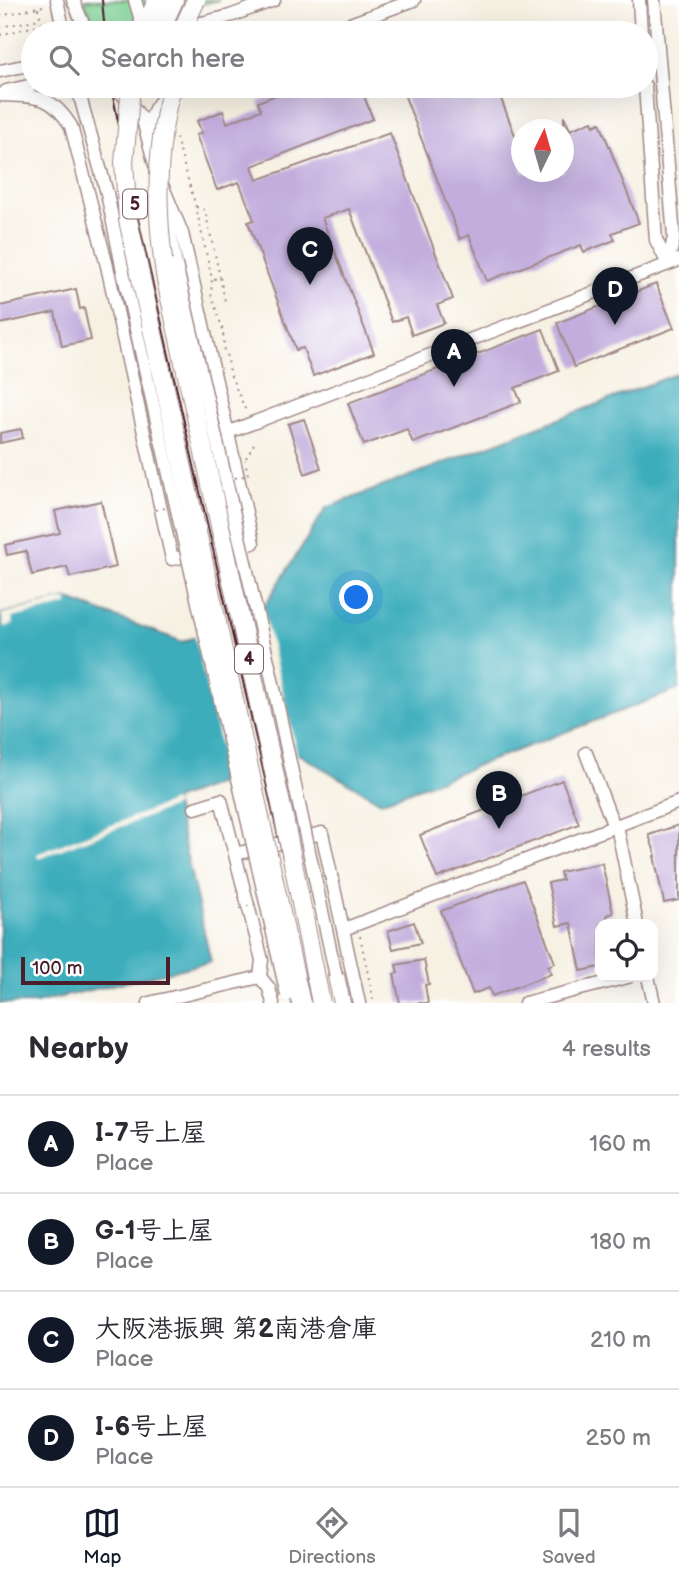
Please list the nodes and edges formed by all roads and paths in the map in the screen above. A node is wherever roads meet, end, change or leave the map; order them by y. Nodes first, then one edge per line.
1 (73, 0) edge
2 (135, 0) edge
3 (156, 0) edge
4 (174, 0) edge
5 (196, 0) edge
6 (208, 0) edge
7 (274, 0) edge
8 (414, 0) edge
9 (639, 0) edge
10 (654, 0) edge
11 (52, 3) edge
12 (38, 7) junction
13 (0, 16) edge
14 (40, 19) joint
15 (30, 21) edge
16 (59, 21) edge
17 (82, 21) edge
18 (141, 21) edge
19 (147, 21) edge
20 (165, 21) edge
21 (186, 21) edge
22 (197, 21) edge
23 (209, 21) edge
24 (359, 21) edge
25 (640, 21) edge
26 (656, 21) edge
27 (21, 23) edge
28 (0, 27) edge
29 (21, 31) edge
30 (0, 35) edge
31 (658, 47) edge
32 (21, 67) edge
33 (0, 71) edge
34 (21, 88) edge
35 (0, 94) edge
36 (21, 96) edge
37 (40, 98) edge
38 (80, 98) edge
39 (126, 98) edge
40 (130, 98) edge
41 (141, 98) edge
42 (161, 98) edge
43 (162, 98) edge
44 (170, 98) edge
45 (646, 98) edge
46 (148, 132) junction
47 (175, 136) dead end
48 (156, 169) junction
49 (196, 208) junction
50 (673, 262) edge
51 (220, 277) junction
52 (212, 279) junction
53 (225, 301) dead end
54 (172, 316) junction
55 (149, 322) junction
56 (246, 411) dead end
57 (229, 432) junction
58 (254, 444) dead end
59 (232, 479) dead end
60 (166, 508) dead end
61 (156, 510) dead end
62 (586, 753) dead end
63 (679, 802) edge
64 (195, 808) dead end
65 (615, 826) junction
66 (235, 854) junction
67 (258, 903) dead end
68 (240, 908) dead end
69 (636, 919) edge
70 (344, 929) junction
71 (360, 936) dead end
72 (336, 976) joint
73 (260, 977) junction
74 (613, 982) edge
75 (649, 982) edge
76 (564, 998) edge
77 (287, 1001) edge
78 (321, 1001) edge
79 (149, 1003) edge
80 (342, 1003) edge
81 (359, 1003) edge
82 (374, 1003) edge
83 (525, 1003) edge
84 (654, 1003) edge

1 - 17 street
2 - 18 street
3 - 19 highway
4 - 20 highway
5 - 21 highway, bridge
6 - 22 highway
7 - 23 street
8 - 24 street
9 - 25 street
10 - 26 street
11 - 12 path
11 - 16 street
12 - 13 path
12 - 14 path
14 - 15 path
27 - 28 path
29 - 30 path
31 - 50 street
32 - 33 street
34 - 35 street
35 - 36 street
37 - 57 street
38 - 77 street, bridge
39 - 46 street
40 - 55 highway, 4, bridge
41 - 55 highway, 5, bridge
42 - 54 highway, 5, bridge
43 - 46 street
44 - 54 highway, 4, bridge
45 - 50 street
46 - 48 street
47 - 49 path
48 - 57 street
48 - 72 street, bridge
49 - 51 path
49 - 52 path
50 - 57 street
51 - 52 path
51 - 53 path
52 - 56 path
54 - 78 highway, 4, bridge
55 - 77 highway, 4, bridge
58 - 59 path, bridge
60 - 61 path, bridge
62 - 65 street
63 - 65 street
64 - 66 street
65 - 69 street
65 - 70 street
66 - 70 street
66 - 73 street
67 - 68 path, bridge
70 - 81 street
71 - 82 path
72 - 80 main road
73 - 77 street
73 - 79 street
74 - 76 street
75 - 84 street
76 - 83 street

